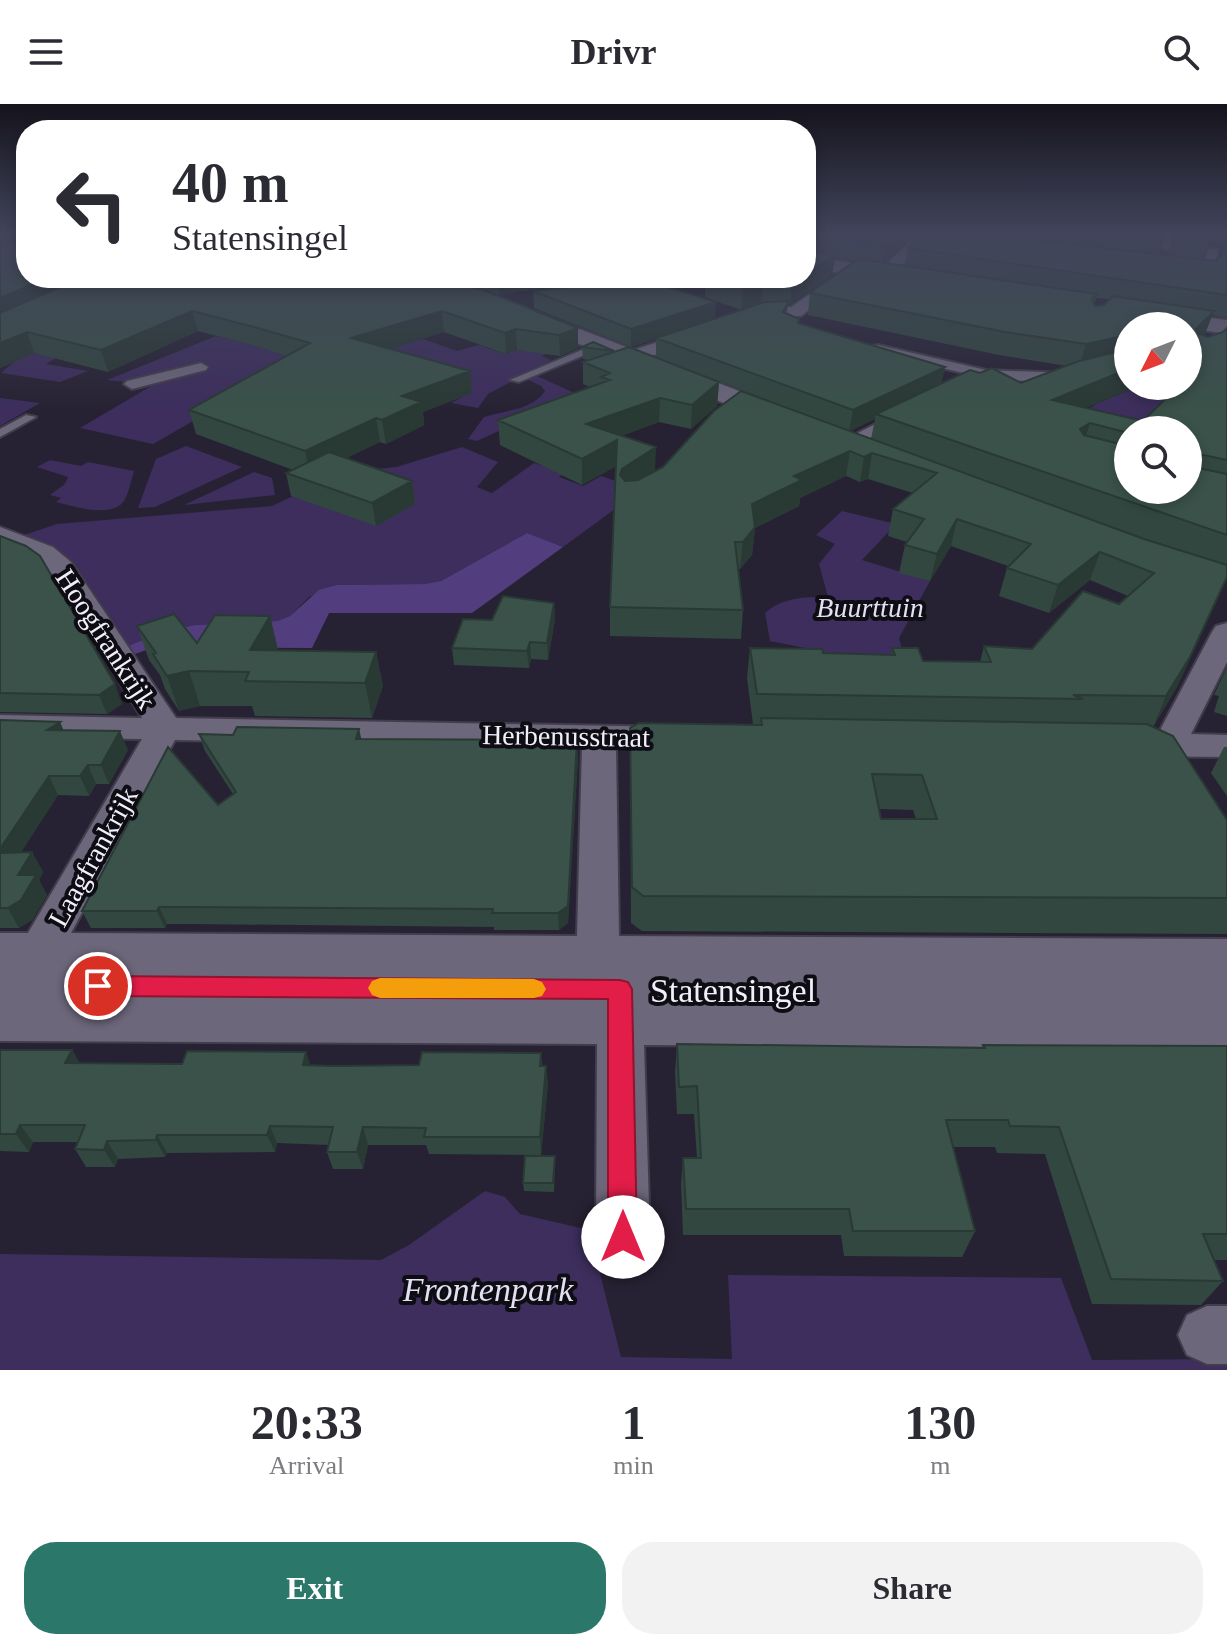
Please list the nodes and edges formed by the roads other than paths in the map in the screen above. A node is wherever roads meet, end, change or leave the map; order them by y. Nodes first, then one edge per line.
1 (825, 293) edge
2 (538, 299) edge
3 (1202, 324) edge
4 (1224, 327) edge
5 (601, 345) junction
6 (857, 345) edge
7 (1206, 345) edge
8 (631, 357) junction
9 (201, 367) dead end
10 (1114, 367) edge
11 (986, 374) junction
12 (515, 380) dead end
13 (132, 384) dead end
14 (940, 397) edge
15 (915, 409) edge
16 (30, 417) dead end
17 (0, 434) edge
18 (849, 442) junction
19 (877, 453) edge
20 (0, 535) edge
21 (1227, 632) edge
22 (0, 726) edge
23 (165, 728) junction
24 (599, 736) junction
25 (712, 738) edge
26 (1106, 744) edge
27 (1227, 746) edge
28 (1178, 759) junction
29 (1227, 956) edge
30 (12, 978) edge
31 (609, 989) junction
32 (1227, 992) edge
33 (1227, 1028) edge
34 (623, 1237) dead end

1 - 8 street
2 - 5 street
3 - 4 street
4 - 7 street
5 - 8 street
5 - 12 lane
6 - 11 street
8 - 18 street
9 - 13 street
10 - 11 street
11 - 14 street
15 - 18 street
16 - 17 lane
18 - 19 street
20 - 23 street, Hoogfrankrijk
21 - 28 street
22 - 23 street, Herbenusstraat
23 - 24 street, Herbenusstraat
23 - 30 street, Laagfrankrijk
24 - 25 street, Herbenusstraat
24 - 31 street
26 - 28 street
27 - 28 street
29 - 31 street, Statensingel
30 - 31 main road, Statensingel
31 - 32 main road, Statensingel
31 - 33 street, Statensingel
31 - 34 street

